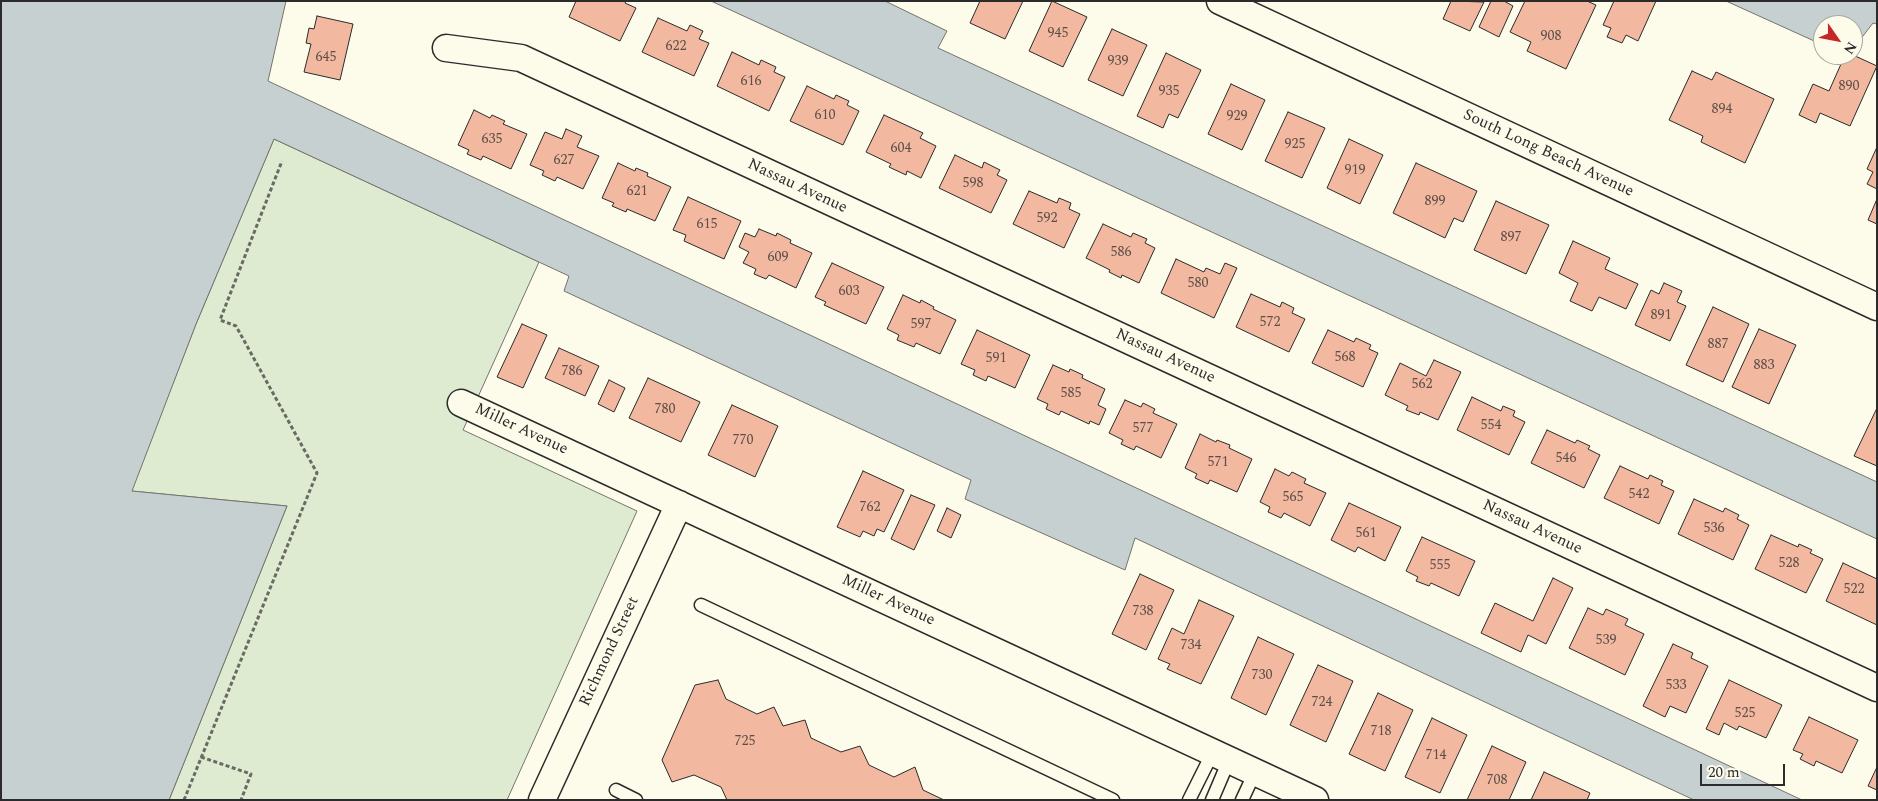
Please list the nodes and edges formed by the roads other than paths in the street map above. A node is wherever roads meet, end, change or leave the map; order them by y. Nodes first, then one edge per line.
1 (1220, 1) edge
2 (446, 48) dead end
3 (1877, 307) edge
4 (461, 403) dead end
5 (679, 504) junction
6 (701, 605) dead end
7 (1877, 688) edge
8 (1221, 756) junction
9 (1255, 772) junction
10 (616, 790) dead end
11 (542, 800) edge
12 (636, 800) edge
13 (1113, 800) edge
14 (1189, 800) edge
15 (1212, 800) edge
16 (1242, 800) edge
17 (1315, 800) edge

1 - 3 street, South Long Beach Avenue
2 - 7 street, Nassau Avenue
4 - 5 street, Miller Avenue
5 - 8 street, Miller Avenue
5 - 11 street, Richmond Street
6 - 13 lane
8 - 9 street, Miller Avenue
8 - 14 lane
8 - 15 lane
9 - 16 lane
9 - 17 street, Miller Avenue
10 - 12 lane

